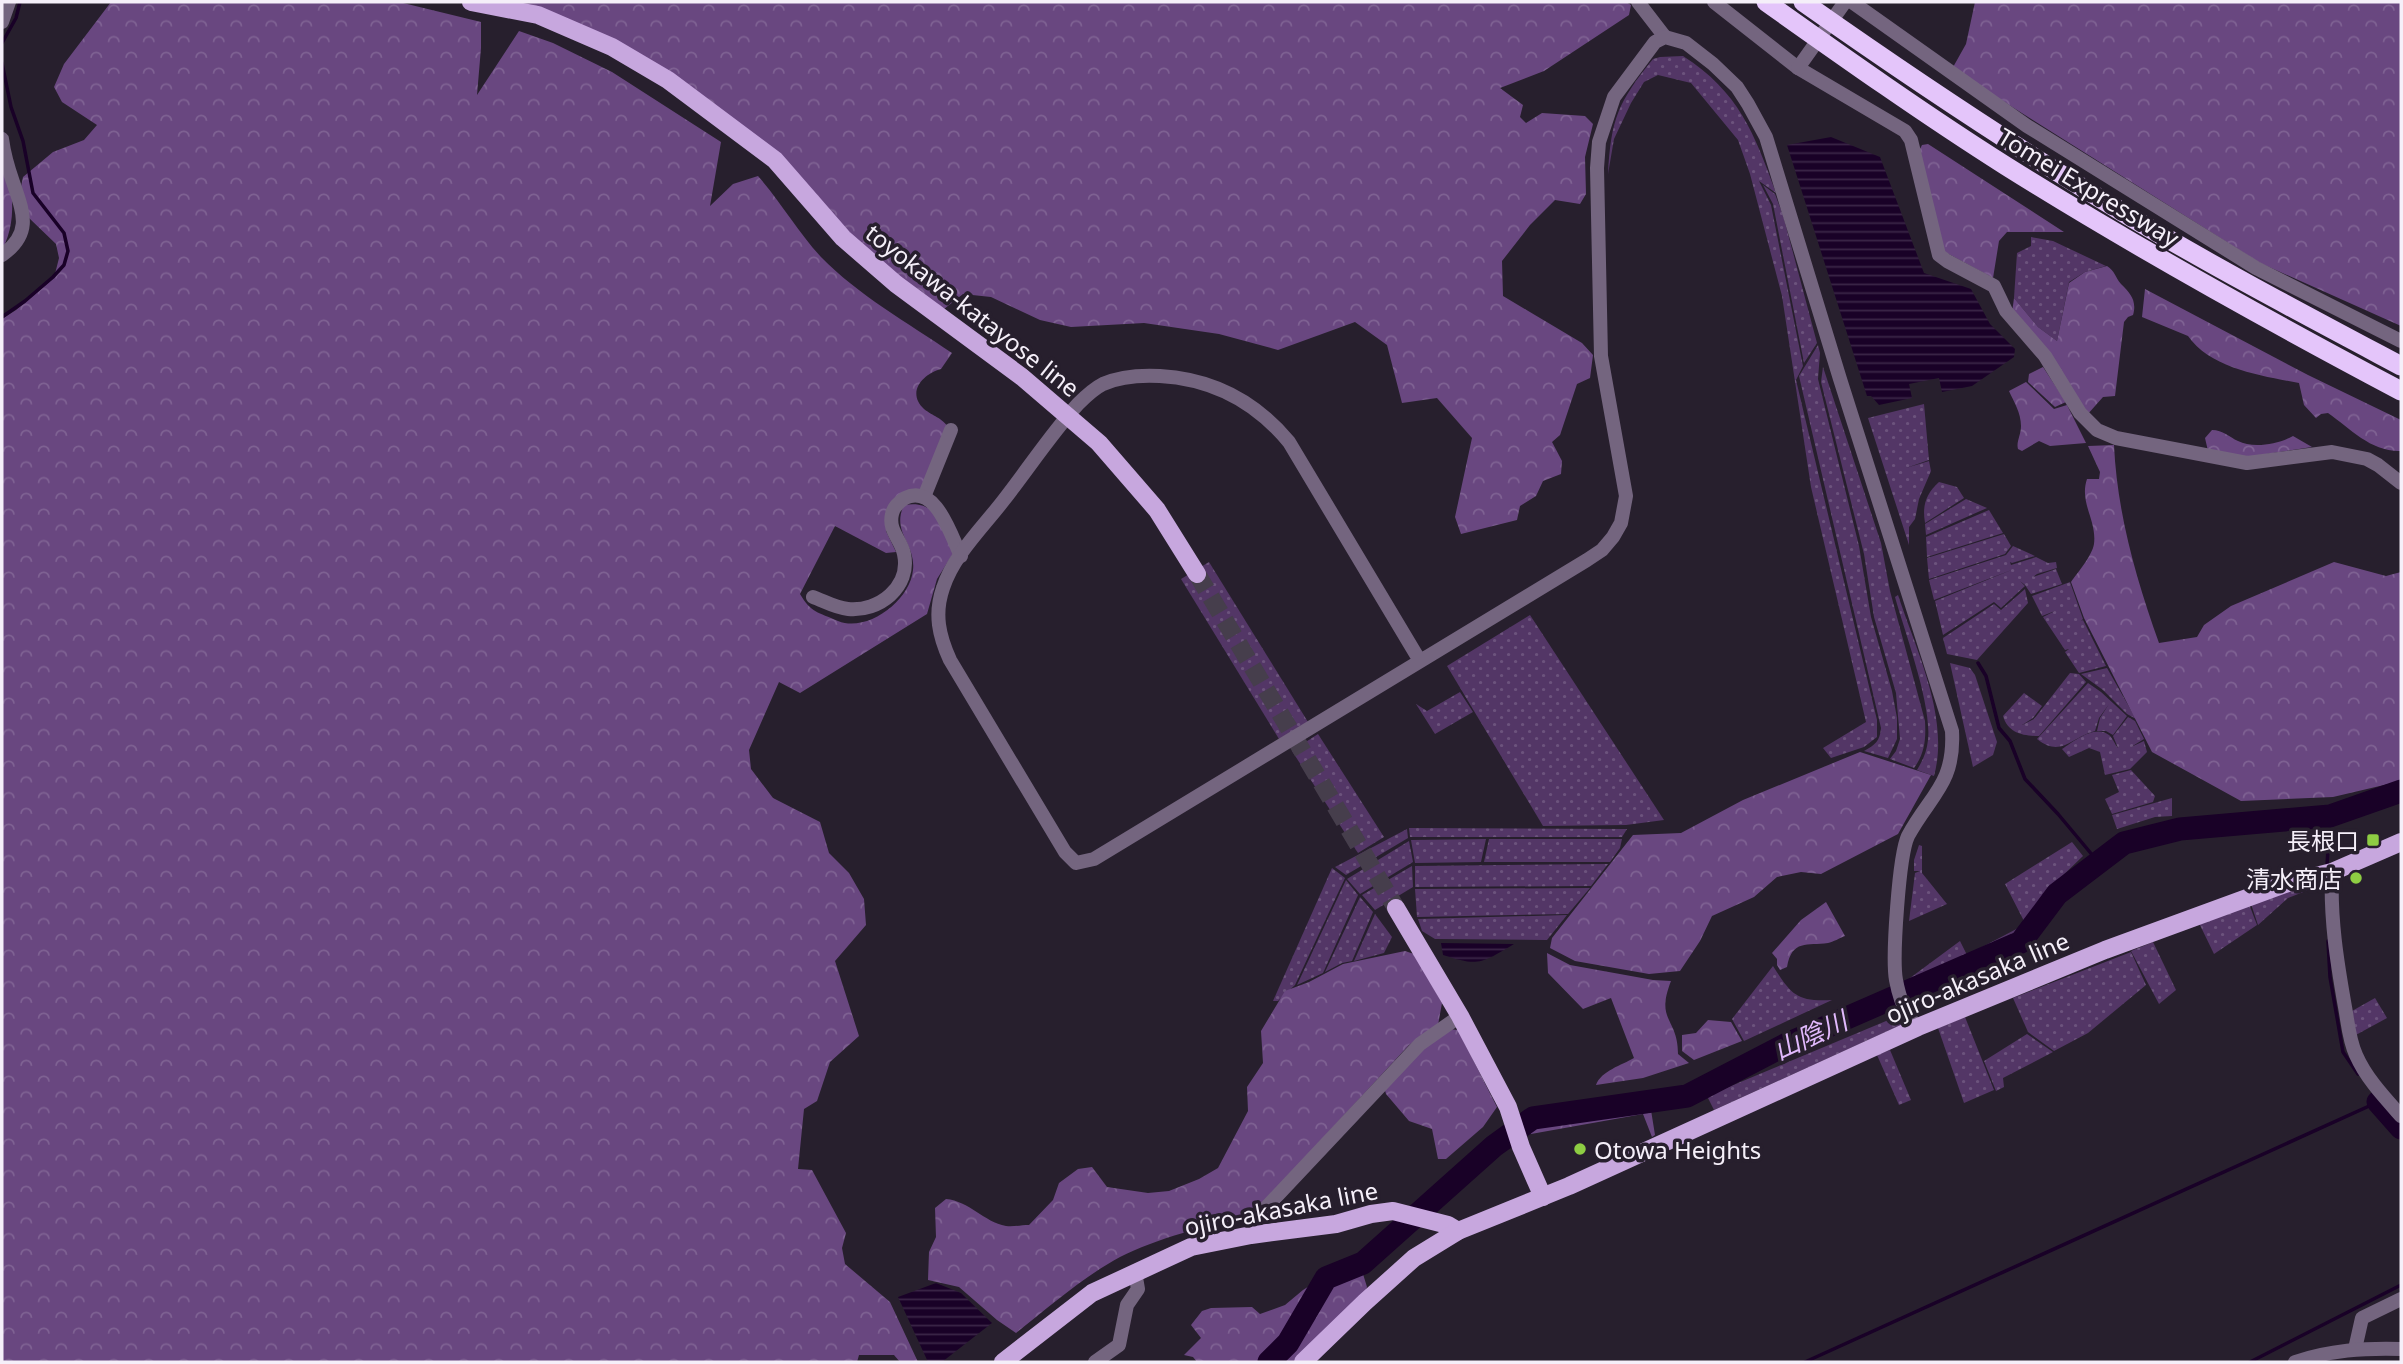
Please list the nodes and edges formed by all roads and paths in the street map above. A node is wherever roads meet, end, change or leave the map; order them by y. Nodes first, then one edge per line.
1 (9, 2) edge
2 (1638, 2) edge
3 (1714, 2) edge
4 (1766, 2) edge
5 (1803, 2) edge
6 (480, 3) edge
7 (1846, 4) edge
8 (2, 22) edge
9 (1665, 37) junction
10 (1798, 68) junction
11 (2, 139) edge
12 (2, 255) edge
13 (2401, 341) edge
14 (2401, 366) edge
15 (2401, 391) edge
16 (1068, 416) junction
17 (951, 429) dead end
18 (2401, 483) edge
19 (924, 497) junction
20 (961, 556) junction
21 (1197, 574) tunnel mouth
22 (813, 597) dead end
23 (1420, 661) junction
24 (2401, 842) edge
25 (2332, 872) junction
26 (1396, 908) tunnel mouth
27 (1460, 1016) junction
28 (1914, 1023) junction
29 (2401, 1116) edge
30 (1543, 1197) junction
31 (1453, 1228) junction
32 (1251, 1235) junction
33 (1135, 1272) junction
34 (2401, 1299) edge
35 (2355, 1349) junction
36 (2401, 1349) edge
37 (1003, 1362) edge
38 (1095, 1362) edge
39 (1303, 1362) edge
40 (2295, 1362) edge

1 - 8 street
2 - 9 street
3 - 10 street
4 - 15 highway, Tomei Expressway
5 - 14 highway, Tomei Expressway
6 - 16 main road, toyokawa-katayose line
7 - 10 street
7 - 13 street
9 - 23 street
9 - 28 street
10 - 18 street
11 - 12 street
16 - 20 street
16 - 21 main road, toyokawa-katayose line
16 - 23 street
17 - 19 street
19 - 20 street
19 - 22 street
20 - 23 street
24 - 25 main road, ojiro-akasaka line
25 - 28 main road, ojiro-akasaka line
25 - 29 street
26 - 27 main road
27 - 30 main road
27 - 32 street
28 - 30 main road, ojiro-akasaka line
30 - 31 main road, ojiro-akasaka line
31 - 32 main road, ojiro-akasaka line
31 - 39 main road
32 - 33 main road, ojiro-akasaka line
33 - 37 main road, ojiro-akasaka line
33 - 38 street
34 - 35 street
35 - 36 street
35 - 40 street

